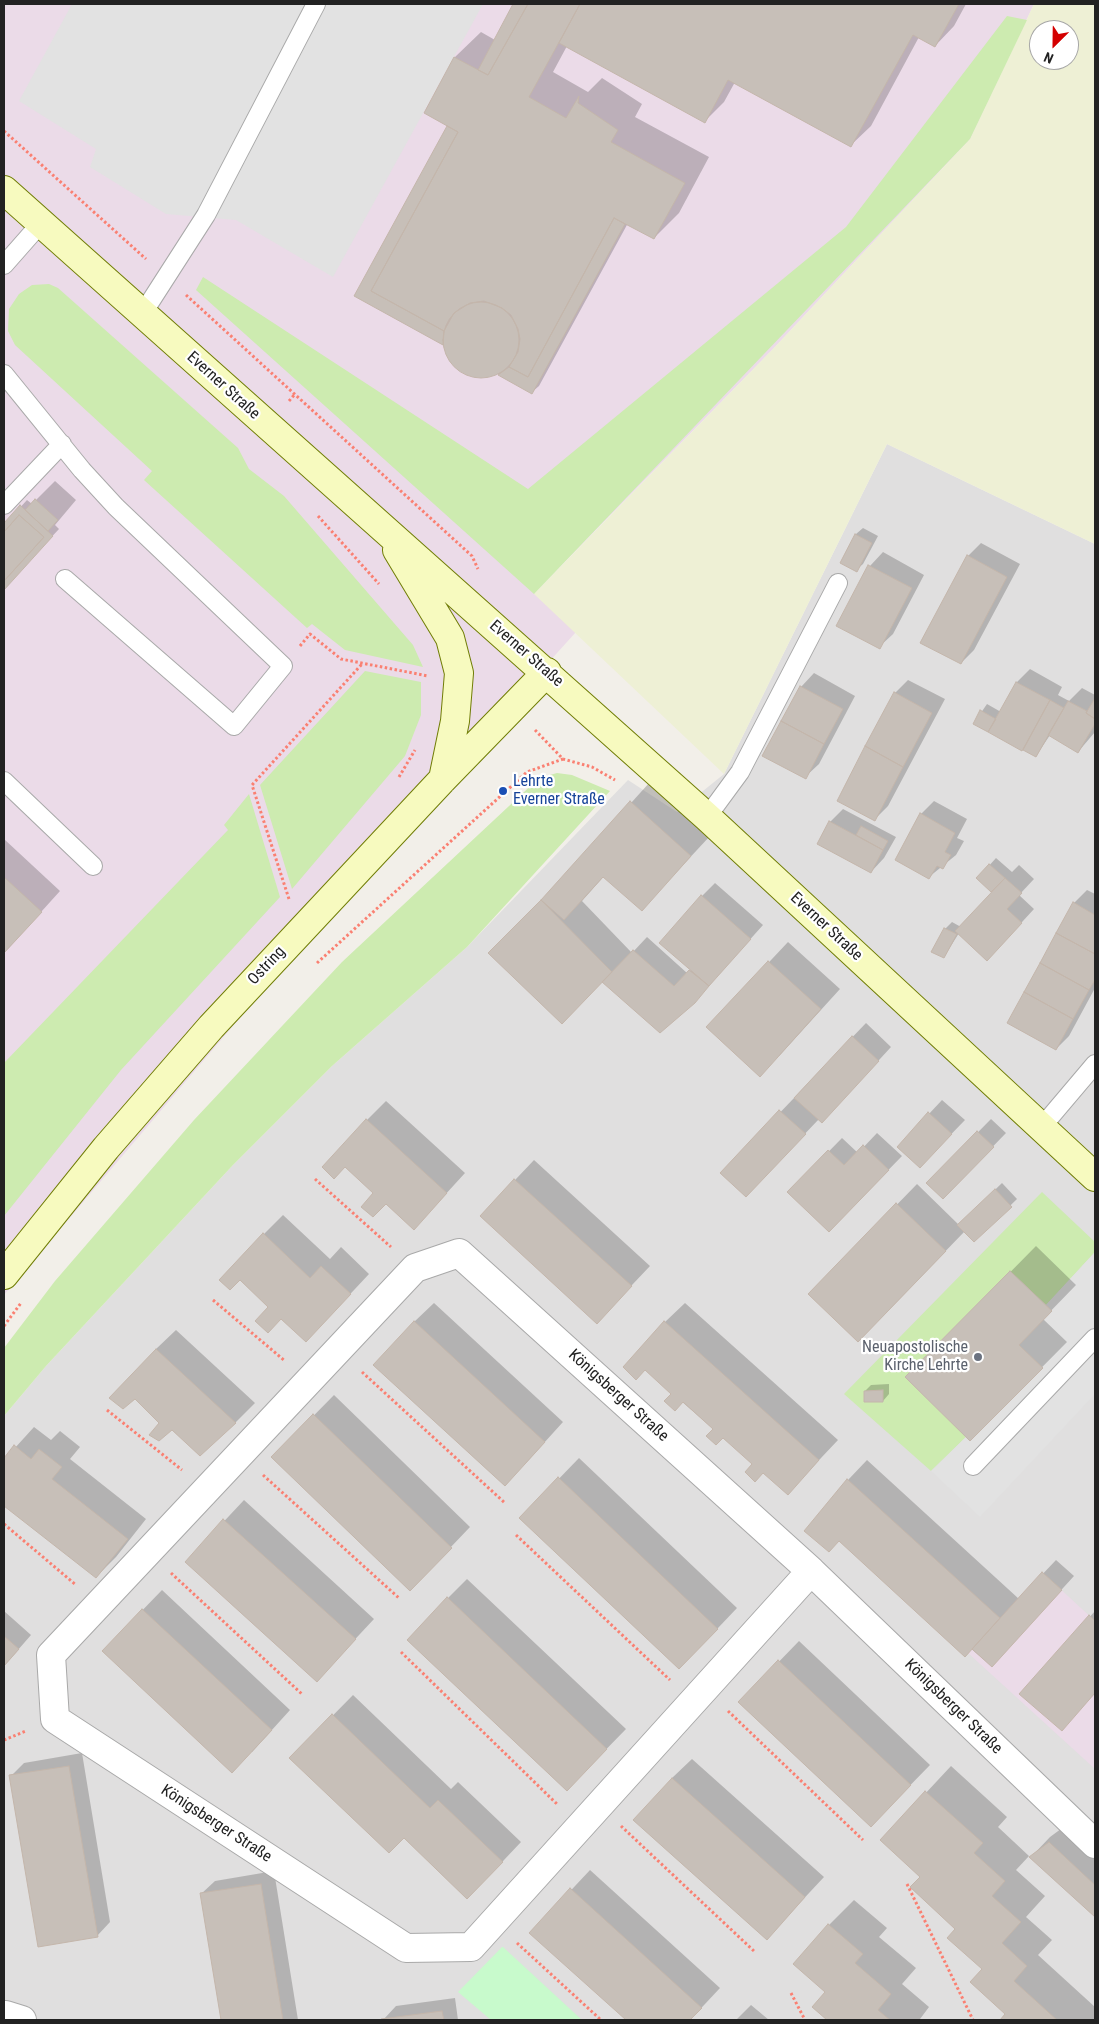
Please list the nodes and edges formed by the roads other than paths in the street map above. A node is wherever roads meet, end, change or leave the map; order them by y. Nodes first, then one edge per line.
1 (316, 4) edge
2 (4, 190) edge
3 (42, 223) junction
4 (4, 265) edge
5 (143, 313) junction
6 (6, 378) edge
7 (62, 444) junction
8 (4, 505) edge
9 (382, 524) junction
10 (66, 579) dead end
11 (838, 583) dead end
12 (547, 672) junction
13 (443, 779) junction
14 (4, 781) edge
15 (707, 817) junction
16 (94, 866) dead end
17 (1095, 1064) edge
18 (1040, 1129) junction
19 (1095, 1177) edge
20 (4, 1275) edge
21 (1095, 1338) edge
22 (972, 1466) dead end
23 (811, 1571) junction
24 (1095, 1844) edge

1 - 5 lane
2 - 3 street, Everner Straße
3 - 4 lane
3 - 5 street, Everner Straße
5 - 9 street, Everner Straße
6 - 7 lane
7 - 8 lane
7 - 10 lane
9 - 12 street, Everner Straße
9 - 13 street
11 - 15 lane
12 - 13 street, Ostring
12 - 15 street, Everner Straße
13 - 20 street, Ostring
14 - 16 lane
15 - 18 street, Everner Straße
17 - 18 lane
18 - 19 street, Everner Straße
21 - 22 lane
23 - 23 street, Königsberger Straße
23 - 24 street, Königsberger Straße

